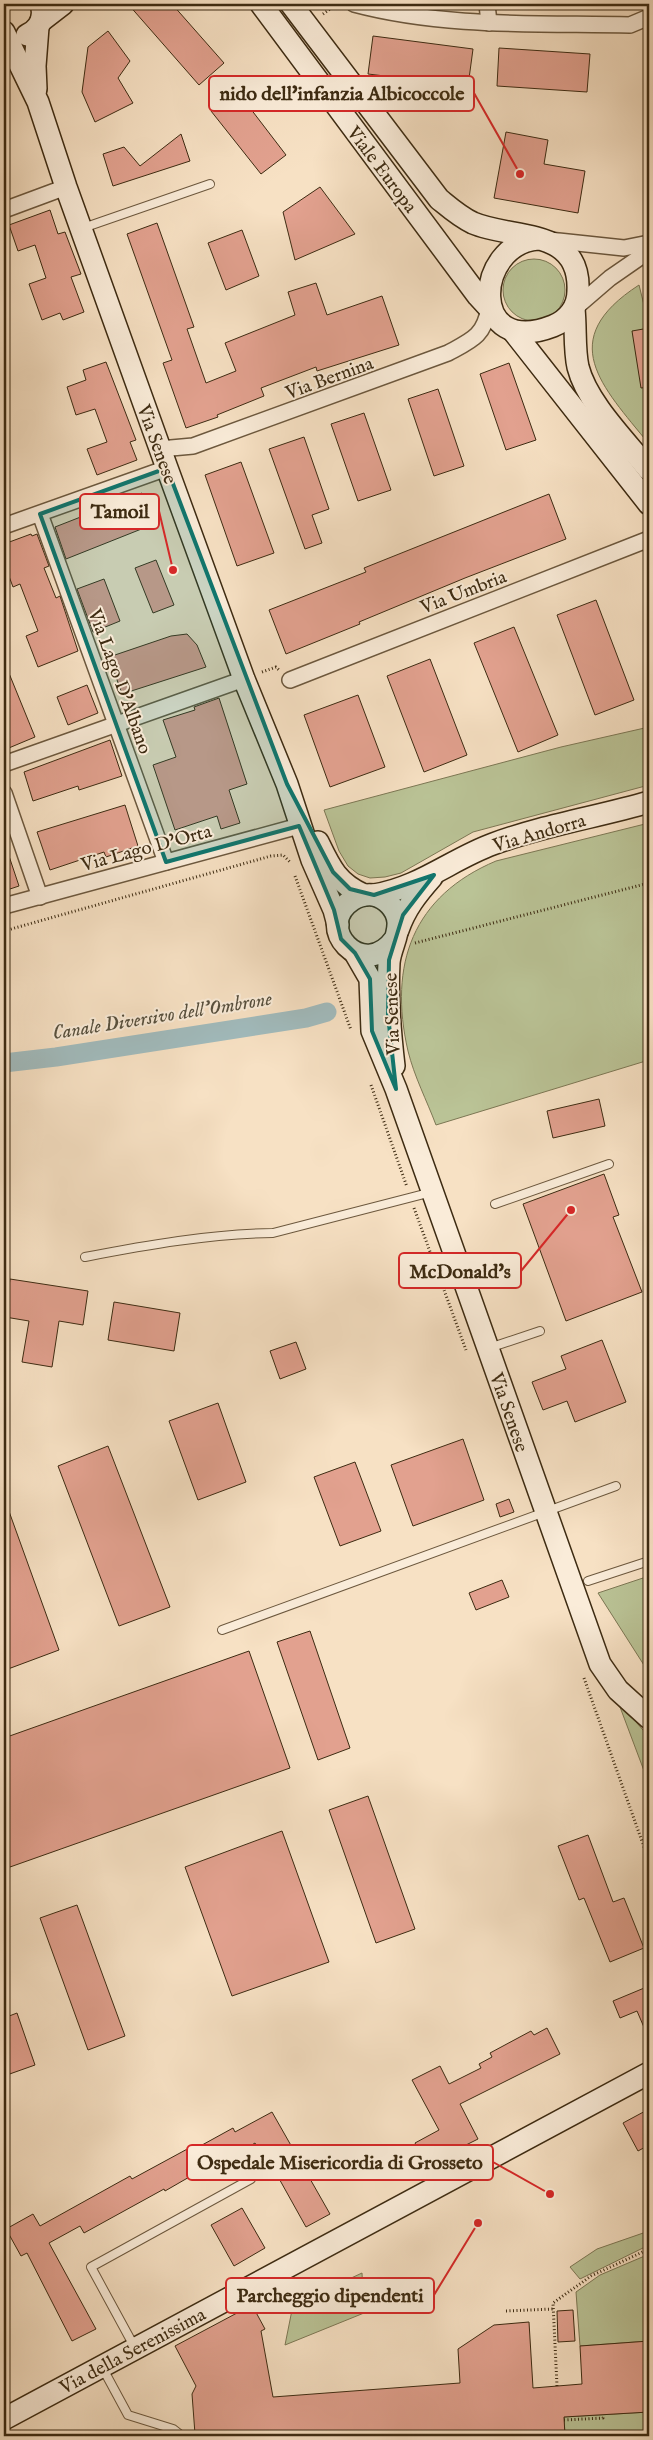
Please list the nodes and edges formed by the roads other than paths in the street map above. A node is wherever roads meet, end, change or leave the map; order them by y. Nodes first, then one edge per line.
1 (63, 4) edge
2 (261, 4) edge
3 (291, 4) edge
4 (354, 4) edge
5 (487, 4) edge
6 (40, 17) edge
7 (649, 17) edge
8 (489, 23) junction
9 (4, 31) edge
10 (298, 33) junction
11 (38, 102) junction
12 (210, 184) dead end
13 (66, 187) junction
14 (4, 210) edge
15 (81, 229) junction
16 (543, 240) junction
17 (649, 243) edge
18 (649, 251) edge
19 (490, 308) junction
20 (574, 309) junction
21 (513, 331) junction
22 (163, 458) junction
23 (649, 470) edge
24 (649, 504) edge
25 (40, 514) junction
26 (4, 526) edge
27 (649, 539) edge
28 (244, 679) junction
29 (290, 680) road end
30 (115, 725) junction
31 (4, 764) edge
32 (286, 784) junction
33 (4, 793) edge
34 (649, 802) edge
35 (299, 826) junction
36 (166, 862) junction
37 (434, 875) junction
38 (369, 895) junction
39 (40, 897) junction
40 (4, 906) edge
41 (338, 925) junction
42 (402, 937) junction
43 (355, 952) junction
44 (396, 1089) junction
45 (609, 1164) dead end
46 (432, 1192) junction
47 (495, 1204) dead end
48 (85, 1257) dead end
49 (515, 1264) dead end
50 (464, 1282) junction
51 (540, 1331) dead end
52 (487, 1348) junction
53 (616, 1486) dead end
54 (546, 1513) junction
55 (649, 1561) edge
56 (588, 1581) dead end
57 (222, 1630) dead end
58 (649, 1718) edge
59 (643, 2078) edge
60 (251, 2179) dead end
61 (135, 2348) junction
62 (101, 2366) junction
63 (4, 2419) edge
64 (182, 2436) edge

1 - 6 street
2 - 10 street, Viale Europa
3 - 10 street, Viale Europa
4 - 8 street
5 - 8 street
6 - 9 street, Via Senese
6 - 11 street, Via Senese
7 - 8 street
9 - 11 street, Via Senese
10 - 16 street, Viale Europa
10 - 19 street, Viale Europa
11 - 13 street, Via Senese
12 - 15 lane
13 - 14 street
13 - 15 street, Via Senese
15 - 22 street, Via Senese
16 - 17 street
16 - 19 street
16 - 20 street, Viale Europa
18 - 20 street
19 - 21 street, Viale Europa
19 - 22 street, Via Bernina
20 - 21 street
20 - 23 street, Viale Europa
21 - 24 street, Viale Europa
22 - 25 street, Via Bernina
22 - 28 street, Via Senese
25 - 26 street, Via Bernina
25 - 30 street, Via Lago D'Albano
27 - 29 street, Via Umbria
28 - 30 street
28 - 32 street, Via Senese
30 - 31 street
30 - 36 street, Via Lago D'Albano
32 - 35 street, Via Senese
32 - 38 street, Via Senese
33 - 39 street
34 - 37 street, Via Andorra
35 - 36 street, Via Lago D'Orta
35 - 41 street, Via Senese
36 - 39 street, Via Lago D'Orta
37 - 38 street, Via Andorra
37 - 42 street, Via Andorra
38 - 41 street
38 - 42 street, Via Senese
39 - 40 street, Via Lago D'Orta
41 - 43 street, Via Senese
42 - 43 street, Via Senese
42 - 44 street, Via Senese
43 - 44 street, Via Senese
44 - 46 street, Via Senese
45 - 47 lane
46 - 48 lane
46 - 50 street, Via Senese
49 - 50 lane
50 - 52 street, Via Senese
51 - 52 lane
52 - 54 street, Via Senese
53 - 54 lane
54 - 57 lane
54 - 58 street, Via Senese
55 - 56 lane
59 - 61 street, Via della Serenissima
60 - 61 lane
61 - 62 street, Via della Serenissima
62 - 63 street, Via della Serenissima
62 - 64 lane

